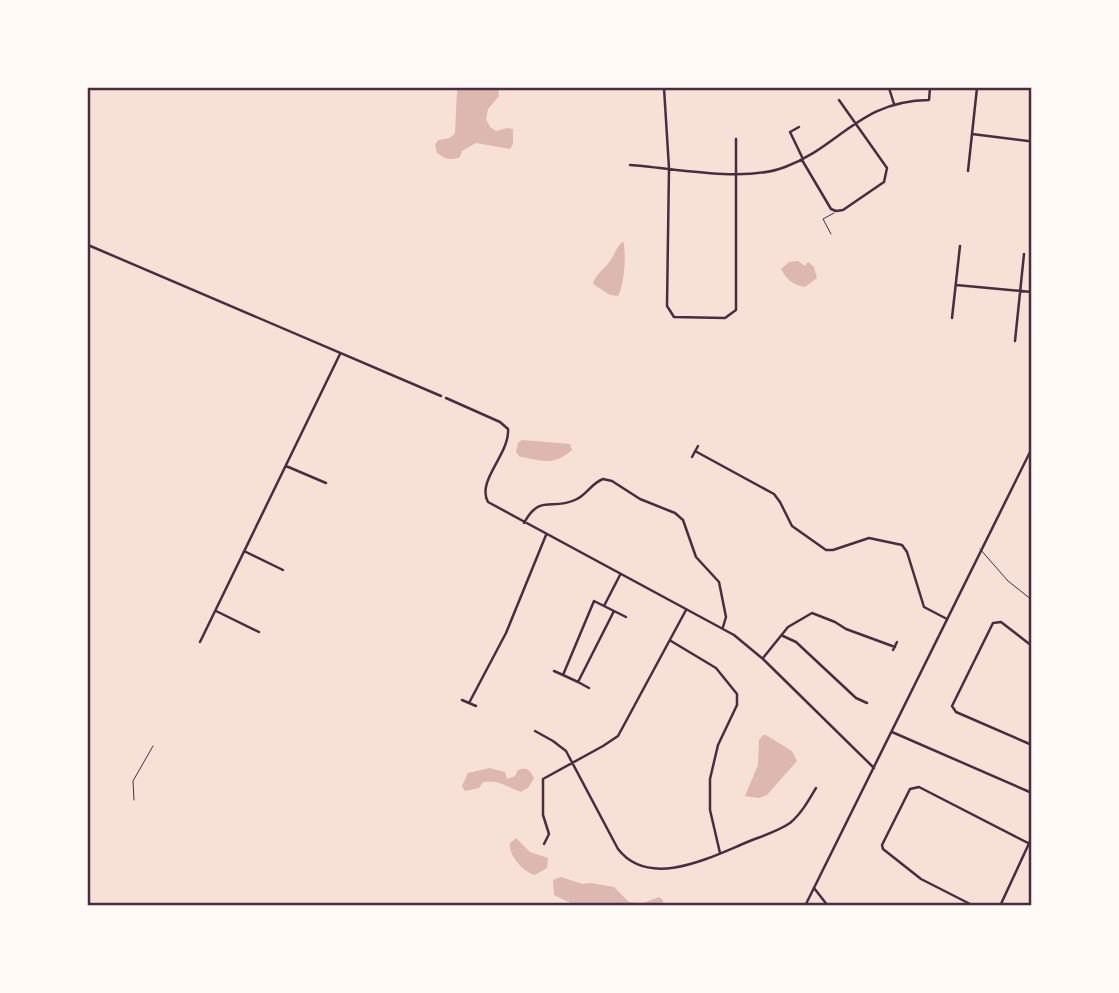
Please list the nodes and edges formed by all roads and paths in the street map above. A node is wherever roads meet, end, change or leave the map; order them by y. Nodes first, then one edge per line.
1 (664, 88) edge
2 (889, 88) edge
3 (930, 88) edge
4 (977, 88) edge
5 (839, 100) dead end
6 (894, 104) junction
7 (855, 123) junction
8 (799, 127) dead end
9 (972, 134) junction
10 (736, 139) dead end
11 (1028, 141) dead end
12 (802, 159) junction
13 (630, 165) dead end
14 (668, 168) junction
15 (968, 171) dead end
16 (737, 174) junction
17 (836, 211) junction
18 (831, 234) dead end
19 (88, 245) edge
20 (960, 246) dead end
21 (1024, 254) dead end
22 (956, 285) junction
23 (1021, 291) junction
24 (1031, 292) edge
25 (952, 318) dead end
26 (1015, 341) dead end
27 (340, 354) junction
28 (698, 446) dead end
29 (1031, 448) edge
30 (695, 451) junction
31 (692, 457) dead end
32 (286, 466) junction
33 (326, 483) dead end
34 (524, 523) junction
35 (546, 535) junction
36 (980, 549) junction
37 (244, 551) junction
38 (283, 570) dead end
39 (620, 575) junction
40 (1031, 600) edge
41 (604, 606) junction
42 (686, 610) junction
43 (216, 611) junction
44 (614, 611) junction
45 (626, 617) dead end
46 (947, 619) junction
47 (723, 629) junction
48 (260, 632) dead end
49 (782, 635) junction
50 (670, 641) junction
51 (200, 642) dead end
52 (895, 646) dead end
53 (1031, 646) edge
54 (763, 659) junction
55 (554, 671) dead end
56 (563, 674) junction
57 (578, 682) junction
58 (589, 688) dead end
59 (870, 698) dead end
60 (462, 699) dead end
61 (469, 703) junction
62 (476, 706) dead end
63 (535, 731) dead end
64 (892, 732) junction
65 (153, 746) dead end
66 (1031, 746) edge
67 (573, 762) junction
68 (874, 768) junction
69 (816, 788) dead end
70 (1031, 793) edge
71 (134, 800) dead end
72 (1031, 837) edge
73 (544, 844) dead end
74 (1030, 845) edge
75 (720, 853) junction
76 (814, 888) junction
77 (805, 905) edge
78 (828, 905) edge
79 (974, 905) edge
80 (1000, 905) edge

1 - 14 street
2 - 6 street
3 - 6 street
4 - 9 street
5 - 7 street
6 - 7 street
7 - 12 street
7 - 17 street
8 - 12 street
9 - 11 street
9 - 15 street
10 - 16 street
12 - 16 street
12 - 17 street
13 - 14 street
14 - 16 street
14 - 16 street
17 - 18 lane
19 - 27 street
20 - 22 street
21 - 23 street
22 - 23 street
22 - 25 street
23 - 24 street
23 - 26 street
27 - 32 street
27 - 34 street
28 - 30 street
29 - 36 street
30 - 31 street
30 - 46 street
32 - 33 street
32 - 37 street
34 - 35 street
34 - 47 street
35 - 39 street
35 - 61 street
36 - 40 lane
36 - 46 street
37 - 38 street
37 - 43 street
39 - 41 street
39 - 42 street
41 - 44 street
41 - 56 street
42 - 47 street
42 - 50 street
43 - 48 street
43 - 51 street
44 - 45 street
44 - 57 street
46 - 64 street
47 - 54 street
49 - 52 street
49 - 54 street
49 - 59 street
50 - 67 street
50 - 75 street
53 - 66 street
54 - 68 street
55 - 56 street
56 - 57 street
57 - 58 street
60 - 61 street
61 - 62 street
63 - 67 street
64 - 68 street
64 - 70 street
65 - 71 lane
67 - 73 street
67 - 75 street
68 - 76 street
69 - 75 street
72 - 74 street
74 - 79 street
74 - 80 street
76 - 77 street
76 - 78 street

